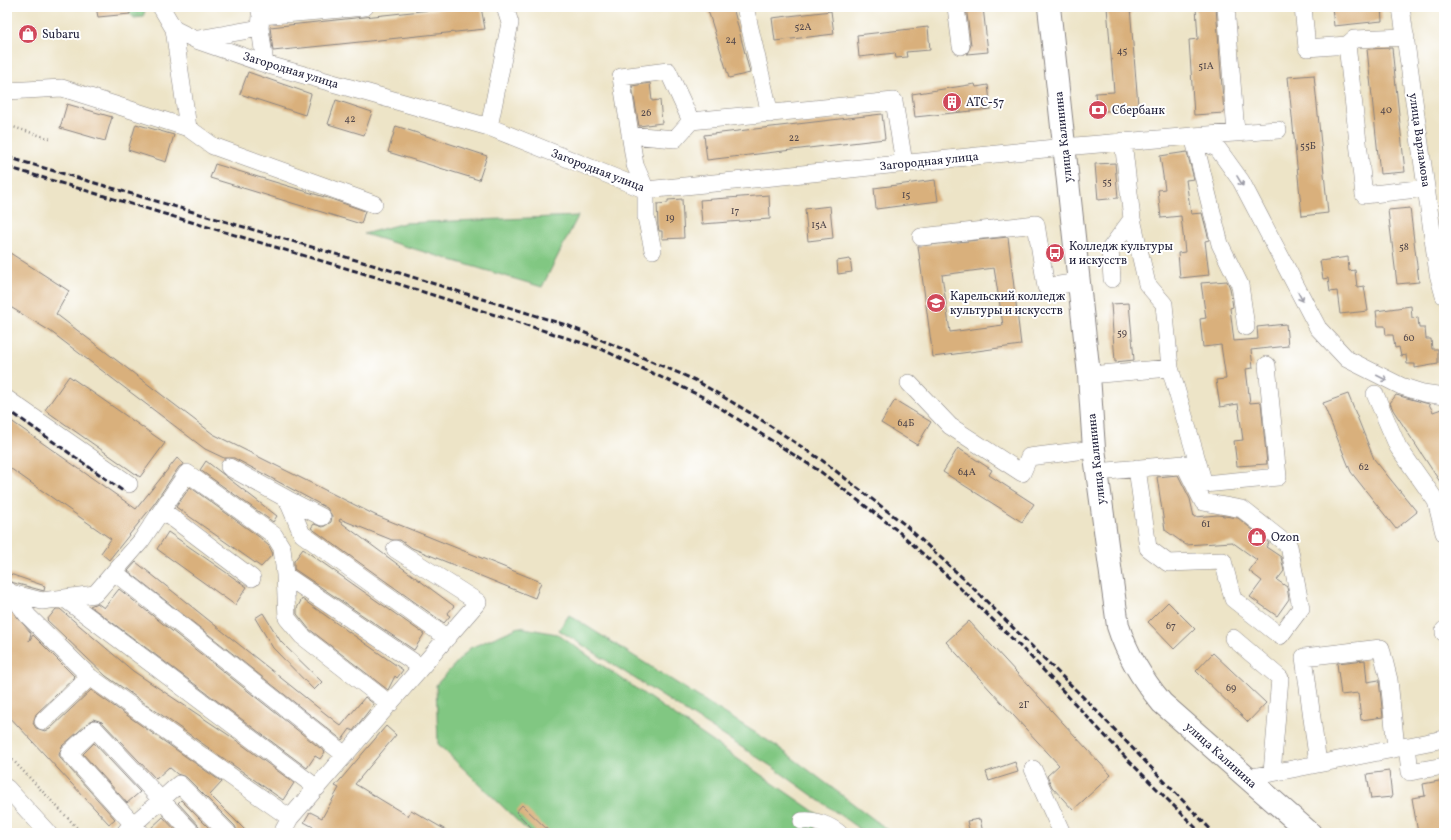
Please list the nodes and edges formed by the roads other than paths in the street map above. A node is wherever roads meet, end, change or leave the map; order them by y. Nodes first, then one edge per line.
1 (161, 7) edge
2 (364, 7) edge
3 (504, 7) edge
4 (745, 7) edge
5 (956, 7) edge
6 (1049, 7) edge
7 (1226, 7) edge
8 (1304, 7) edge
9 (1401, 7) edge
10 (335, 8) edge
11 (260, 17) edge
12 (174, 28) junction
13 (1406, 37) junction
14 (196, 40) junction
15 (1347, 45) junction
16 (960, 46) dead end
17 (265, 64) junction
18 (7, 91) edge
19 (770, 114) junction
20 (691, 121) junction
21 (488, 127) junction
22 (188, 128) junction
23 (1278, 130) dead end
24 (1236, 133) junction
25 (630, 134) junction
26 (1193, 136) junction
27 (1123, 141) junction
28 (1064, 147) junction
29 (904, 163) junction
30 (1426, 188) junction
31 (646, 190) junction
32 (374, 204) dead end
33 (1132, 219) junction
34 (920, 237) dead end
35 (652, 250) dead end
36 (1112, 279) dead end
37 (1079, 282) junction
38 (1444, 296) edge
39 (1246, 327) dead end
40 (1267, 365) dead end
41 (1170, 368) junction
42 (1089, 375) junction
43 (909, 383) dead end
44 (1375, 394) dead end
45 (1444, 396) edge
46 (7, 399) edge
47 (1094, 449) junction
48 (229, 467) dead end
49 (1137, 468) junction
50 (1097, 472) junction
51 (129, 484) dead end
52 (287, 499) junction
53 (162, 510) junction
54 (322, 517) dead end
55 (1444, 534) edge
56 (395, 549) dead end
57 (114, 572) junction
58 (285, 575) junction
59 (252, 578) dead end
60 (8, 591) edge
61 (65, 599) junction
62 (447, 638) junction
63 (1233, 638) dead end
64 (421, 668) junction
65 (90, 677) junction
66 (390, 704) junction
67 (43, 721) dead end
68 (1444, 739) edge
69 (1401, 747) junction
70 (345, 755) junction
71 (1318, 764) junction
72 (1444, 766) edge
73 (1033, 769) dead end
74 (1272, 773) junction
75 (1247, 778) junction
76 (7, 788) edge
77 (317, 788) junction
78 (161, 800) junction
79 (290, 818) junction
80 (802, 822) dead end
81 (818, 829) edge
82 (133, 830) edge
83 (48, 833) edge
84 (192, 833) edge
85 (228, 833) edge
86 (282, 833) edge
87 (840, 833) edge
88 (1062, 833) edge
89 (1310, 833) edge

1 - 12 street
2 - 10 street
3 - 21 street
4 - 19 street
5 - 16 street
6 - 28 main road, улица Калинина
7 - 24 street
8 - 15 street
9 - 13 street, улица Варламова
10 - 11 street
11 - 14 street
11 - 17 street
12 - 14 street, Загородная улица
12 - 22 street
13 - 15 street
13 - 30 street, улица Варламова
14 - 17 street, Загородная улица
15 - 30 street
17 - 21 street, Загородная улица
18 - 22 street
19 - 20 street
19 - 29 street
20 - 25 street
20 - 25 street
21 - 31 street, Загородная улица
22 - 32 street
23 - 24 street, Загородная улица
24 - 26 street, Загородная улица
25 - 31 street
26 - 27 street, Загородная улица
26 - 39 street
26 -> 45 street
27 - 28 street, Загородная улица
27 - 33 street
28 - 29 street, Загородная улица
28 - 37 main road, улица Калинина
29 - 31 street, Загородная улица
30 - 38 street, улица Варламова
31 - 35 street
33 - 36 street
33 - 41 street
34 - 37 street
37 - 42 main road, улица Калинина
40 - 41 street
41 - 42 street
42 - 47 main road, улица Калинина
43 - 47 street
44 - 55 street
46 - 51 street
47 - 50 main road, улица Калинина
48 - 52 street
49 - 49 street
49 - 50 street
50 - 75 main road, улица Калинина
52 - 54 street
52 - 62 street
53 - 57 street
53 - 58 street
53 - 59 street
56 - 62 street
57 - 61 street
57 - 70 street
58 - 64 street
58 - 66 street
60 - 61 street
60 - 65 street
61 - 77 street
62 - 64 street
63 - 74 street
64 - 66 street
65 - 67 street
65 - 79 street
66 - 70 street
68 - 69 street
69 - 71 street
69 - 71 street
69 - 72 street
70 - 77 street
71 - 74 street
73 - 88 street
74 - 75 street
75 - 89 main road, улица Калинина
76 - 83 street
77 - 79 street
78 - 82 street
78 - 82 street
78 - 84 street
78 - 85 street
79 - 86 street
80 - 81 street
81 - 87 street

